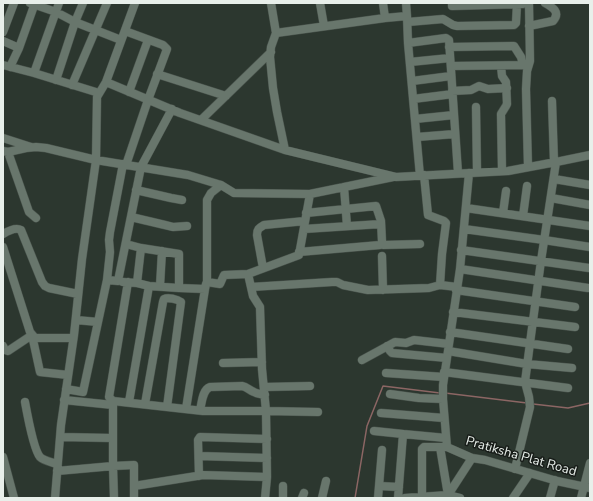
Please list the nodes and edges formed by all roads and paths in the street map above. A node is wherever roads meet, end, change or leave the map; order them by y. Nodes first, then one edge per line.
1 (14, 3) edge
2 (59, 3) edge
3 (83, 3) edge
4 (107, 3) edge
5 (135, 3) edge
6 (271, 3) edge
7 (320, 3) edge
8 (383, 3) edge
9 (406, 3) edge
10 (452, 3) edge
11 (545, 3) edge
12 (33, 4) edge
13 (518, 4) junction
14 (529, 4) edge
15 (56, 12) junction
16 (385, 18) junction
17 (408, 19) junction
18 (75, 22) junction
19 (324, 26) junction
20 (529, 26) junction
21 (96, 29) junction
22 (125, 31) junction
23 (3, 32) edge
24 (276, 33) junction
25 (121, 40) junction
26 (148, 40) junction
27 (3, 41) edge
28 (408, 43) junction
29 (450, 47) junction
30 (19, 48) junction
31 (270, 52) junction
32 (450, 58) junction
33 (410, 62) junction
34 (526, 65) junction
35 (6, 66) edge
36 (451, 66) junction
37 (501, 66) junction
38 (34, 73) junction
39 (157, 74) junction
40 (451, 76) junction
41 (56, 80) junction
42 (412, 81) junction
43 (106, 82) junction
44 (72, 85) junction
45 (507, 88) junction
46 (129, 92) junction
47 (99, 93) junction
48 (452, 93) junction
49 (226, 96) junction
50 (413, 98) junction
51 (148, 100) junction
52 (552, 101) dead end
53 (476, 107) dead end
54 (172, 109) junction
55 (454, 114) junction
56 (415, 119) junction
57 (201, 120) junction
58 (455, 134) junction
59 (417, 137) junction
60 (3, 138) edge
61 (33, 147) junction
62 (285, 150) junction
63 (6, 152) edge
64 (590, 155) edge
65 (96, 160) junction
66 (555, 162) junction
67 (124, 165) junction
68 (141, 167) junction
69 (528, 167) junction
70 (502, 171) junction
71 (458, 173) junction
72 (473, 173) junction
73 (422, 175) junction
74 (396, 177) junction
75 (554, 179) junction
76 (221, 185) junction
77 (590, 185) edge
78 (527, 186) dead end
79 (344, 187) junction
80 (136, 190) junction
81 (506, 191) dead end
82 (310, 194) junction
83 (551, 198) junction
84 (182, 200) dead end
85 (590, 205) edge
86 (466, 208) junction
87 (345, 209) junction
88 (503, 213) junction
89 (523, 216) junction
90 (131, 217) junction
91 (36, 218) dead end
92 (548, 220) junction
93 (305, 221) junction
94 (381, 224) junction
95 (187, 226) dead end
96 (347, 226) junction
97 (590, 226) edge
98 (464, 229) junction
99 (3, 234) edge
100 (544, 240) junction
101 (126, 244) junction
102 (381, 244) junction
103 (420, 244) dead end
104 (3, 247) edge
105 (590, 247) edge
106 (141, 248) junction
107 (462, 250) junction
108 (162, 251) junction
109 (299, 252) junction
110 (382, 256) dead end
111 (541, 261) junction
112 (263, 268) junction
113 (589, 268) edge
114 (460, 269) junction
115 (248, 274) junction
116 (107, 280) junction
117 (538, 280) junction
118 (118, 281) junction
119 (128, 282) junction
120 (137, 284) junction
121 (440, 284) junction
122 (206, 285) junction
123 (149, 286) junction
124 (160, 286) junction
125 (251, 287) junction
126 (179, 288) junction
127 (588, 288) dead end
128 (456, 289) junction
129 (383, 290) junction
130 (78, 294) junction
131 (535, 302) junction
132 (575, 307) dead end
133 (453, 312) junction
134 (76, 320) junction
135 (98, 322) junction
136 (532, 322) junction
137 (575, 327) dead end
138 (450, 332) junction
139 (32, 335) junction
140 (74, 338) junction
141 (530, 343) junction
142 (3, 346) edge
143 (387, 346) junction
144 (568, 349) dead end
145 (448, 351) junction
146 (362, 360) dead end
147 (262, 362) junction
148 (223, 363) dead end
149 (527, 364) junction
150 (572, 368) dead end
151 (386, 373) dead end
152 (444, 374) junction
153 (68, 375) junction
154 (526, 382) junction
155 (310, 386) dead end
156 (568, 388) dead end
157 (66, 389) junction
158 (264, 391) junction
159 (390, 394) dead end
160 (443, 397) junction
161 (64, 400) junction
162 (25, 402) dead end
163 (129, 402) junction
164 (113, 403) junction
165 (145, 404) junction
166 (167, 407) junction
167 (186, 409) junction
168 (200, 410) junction
169 (266, 411) junction
170 (318, 412) dead end
171 (381, 413) dead end
172 (444, 418) junction
173 (374, 431) dead end
174 (403, 434) junction
175 (60, 437) junction
176 (112, 438) junction
177 (446, 438) junction
178 (267, 439) junction
179 (443, 447) junction
180 (382, 450) dead end
181 (199, 456) junction
182 (3, 458) edge
183 (267, 458) junction
184 (472, 458) junction
185 (590, 463) edge
186 (113, 466) junction
187 (57, 467) junction
188 (515, 469) junction
189 (530, 473) junction
190 (199, 476) junction
191 (267, 477) junction
192 (555, 480) junction
193 (326, 481) dead end
194 (134, 486) junction
195 (283, 486) dead end
196 (379, 486) junction
197 (399, 487) junction
198 (587, 488) edge
199 (426, 497) edge
200 (448, 497) edge
201 (14, 498) edge
202 (55, 498) edge
203 (114, 498) edge
204 (134, 498) edge
205 (265, 498) edge
206 (283, 498) edge
207 (322, 498) edge
208 (378, 498) edge
209 (398, 498) edge
210 (405, 498) edge
211 (460, 498) edge
212 (513, 498) edge
213 (550, 498) edge
214 (581, 498) edge

1 - 23 street
2 - 15 street
3 - 18 street
4 - 21 street
5 - 22 street
6 - 24 street
7 - 19 street
8 - 16 street
9 - 17 street
10 - 13 street
11 - 20 street
12 - 15 street
12 - 30 street
13 - 14 street
13 - 17 street
14 - 20 street
15 - 18 street
15 - 38 street
16 - 17 street
16 - 19 street
17 - 28 street
18 - 21 street
18 - 41 street
19 - 24 street
20 - 34 street
21 - 25 street
21 - 44 street
22 - 25 street
22 - 26 street
24 - 31 street
25 - 43 street
26 - 39 street
26 - 46 street
27 - 30 street
28 - 29 street
28 - 33 street
29 - 32 street
29 - 34 street
30 - 35 street
31 - 49 street
31 - 62 street
32 - 33 street
32 - 36 street
33 - 42 street
34 - 37 street
34 - 69 street
35 - 38 street
36 - 37 street
36 - 40 street
37 - 45 street
38 - 41 street
39 - 49 street
39 - 51 street
40 - 42 street
40 - 48 street
41 - 44 street
42 - 50 street
43 - 46 street
43 - 47 street
44 - 47 street
45 - 48 street
45 - 70 street
46 - 51 street
47 - 65 street
48 - 50 street
48 - 55 street
49 - 57 street
50 - 56 street
51 - 54 street
51 - 67 street
52 - 66 street
53 - 72 street
54 - 57 street
54 - 68 street
55 - 56 street
55 - 58 street
56 - 59 street
57 - 62 street
58 - 59 street
58 - 71 street
59 - 73 street
60 - 61 street
61 - 63 street
61 - 65 street
62 - 74 street
63 - 91 street
64 - 66 street
65 - 67 street
65 - 130 street
66 - 69 street
66 - 75 street
67 - 68 street
67 - 116 street
68 - 76 street
68 - 80 street
69 - 70 street
70 - 72 street
71 - 72 street
71 - 73 street
72 - 86 street
73 - 74 street
73 - 121 street
74 - 79 street
75 - 77 street
75 - 83 street
76 - 82 street
76 - 122 street
78 - 89 street
79 - 82 street
79 - 87 street
80 - 84 street
80 - 90 street
81 - 88 street
82 - 93 street
83 - 85 street
83 - 92 street
86 - 88 street
86 - 98 street
87 - 93 street
87 - 94 street
87 - 96 street
88 - 89 street
89 - 92 street
90 - 95 street
90 - 101 street
92 - 97 street
92 - 100 street
93 - 96 street
93 - 109 street
93 - 112 street
94 - 96 street
94 - 102 street
98 - 100 street
98 - 107 street
99 - 130 street
100 - 105 street
100 - 111 street
101 - 106 street
101 - 118 street
102 - 103 street
102 - 109 street
104 - 139 street
106 - 108 street
106 - 120 street
107 - 111 street
107 - 114 street
108 - 124 street
108 - 126 street
109 - 112 street
110 - 129 street
111 - 113 street
111 - 117 street
112 - 115 street
114 - 117 street
114 - 128 street
115 - 122 street
115 - 125 street
116 - 118 street
116 - 135 street
117 - 127 street
117 - 131 street
118 - 119 street
119 - 120 street
119 - 164 street
120 - 123 street
121 - 128 street
121 - 129 street
122 - 126 street
122 - 167 street
123 - 124 street
123 - 163 street
124 - 126 street
125 - 129 street
125 - 147 street
128 - 131 street
128 - 133 street
130 - 134 street
131 - 132 street
131 - 136 street
133 - 136 street
133 - 138 street
134 - 135 street
134 - 140 street
135 - 157 street
136 - 137 street
136 - 141 street
138 - 141 street
138 - 145 street
139 - 140 street
139 - 142 street
139 - 153 street
140 - 153 street
141 - 144 street
141 - 149 street
143 - 145 street
143 - 145 street
143 - 146 street
145 - 149 street
145 - 152 street
147 - 148 street
147 - 158 street
149 - 150 street
149 - 154 street
151 - 152 street
152 - 154 street
152 - 160 street
153 - 157 street
154 - 156 street
154 - 188 street
155 - 158 street
157 - 161 street
158 - 168 street
158 - 169 street
159 - 160 street
160 - 172 street
161 - 164 street
161 - 175 street
162 - 187 street
163 - 164 street
163 - 165 street
164 - 176 street
165 - 166 street
165 - 166 street
166 - 167 street
167 - 168 street
168 - 169 street
169 - 170 street
169 - 178 street
171 - 172 street
172 - 177 street
173 - 174 street
174 - 177 street
174 - 197 street
175 - 176 street
175 - 187 street
176 - 186 street
177 - 179 street
178 - 181 street
178 - 183 street
179 - 184 street, Pratiksha Plat Road
179 - 199 street
179 - 200 street
180 - 196 street
181 - 183 street
181 - 190 street
182 - 201 street
183 - 191 street
184 - 188 street, Pratiksha Plat Road
184 - 200 street
185 - 198 street
186 - 187 street
186 - 194 street
186 - 203 street
187 - 202 street
188 - 189 street, Pratiksha Plat Road
189 - 192 street, Pratiksha Plat Road
189 - 212 street
190 - 191 street
190 - 194 street
191 - 205 street
192 - 198 street, Pratiksha Plat Road
192 - 213 street
193 - 207 street
194 - 204 street
195 - 206 street
196 - 197 street
196 - 208 street
197 - 209 street
198 - 214 street
199 - 200 street
199 - 210 street
200 - 211 street

